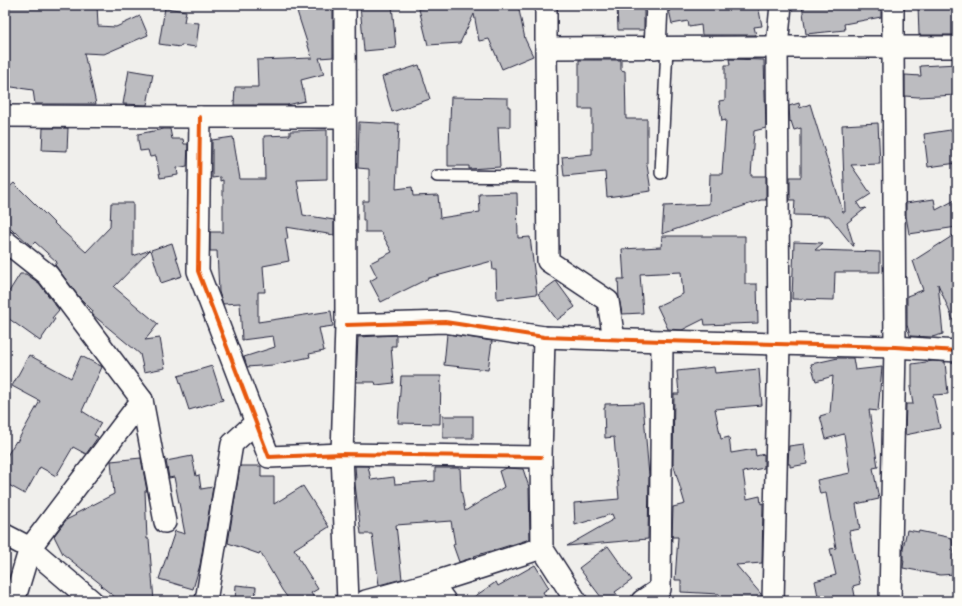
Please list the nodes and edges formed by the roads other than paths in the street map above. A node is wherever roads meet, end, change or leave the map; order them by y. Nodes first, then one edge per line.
1 (345, 5) edge
2 (546, 5) edge
3 (657, 5) edge
4 (781, 5) edge
5 (893, 5) edge
6 (777, 47) junction
7 (893, 47) junction
8 (957, 47) edge
9 (546, 48) junction
10 (661, 48) junction
11 (5, 116) edge
12 (200, 117) junction
13 (344, 117) junction
14 (661, 173) dead end
15 (437, 176) dead end
16 (547, 177) junction
17 (5, 241) edge
18 (346, 325) junction
19 (544, 337) junction
20 (614, 339) junction
21 (662, 341) junction
22 (779, 344) junction
23 (895, 347) junction
24 (957, 351) edge
25 (142, 400) junction
26 (255, 423) junction
27 (342, 454) junction
28 (541, 457) junction
29 (165, 522) dead end
30 (5, 535) edge
31 (30, 548) junction
32 (542, 548) junction
33 (432, 583) junction
34 (14, 601) edge
35 (92, 601) edge
36 (206, 601) edge
37 (348, 601) edge
38 (366, 601) edge
39 (445, 601) edge
40 (576, 601) edge
41 (642, 601) edge
42 (773, 601) edge
43 (890, 601) edge

1 - 13 street
2 - 9 street
3 - 10 street
4 - 6 street
5 - 7 street
6 - 7 street
6 - 10 street
6 - 22 street
7 - 8 street
7 - 23 street
9 - 10 street
9 - 16 street
10 - 14 lane
11 - 12 street
12 - 13 street
12 - 26 street
13 - 18 street
15 - 16 lane
16 - 20 street
17 - 25 street
18 - 19 street
18 - 27 street
19 - 20 street
19 - 28 street
20 - 21 street
21 - 22 street
21 - 41 street
22 - 23 street
22 - 42 street
23 - 24 street
23 - 43 street
25 - 29 street
25 - 31 street
26 - 27 street
26 - 36 street
27 - 28 street
27 - 37 street
28 - 32 street
30 - 31 street
31 - 34 street
31 - 35 street
32 - 33 street
32 - 40 street
33 - 38 street
33 - 39 street

